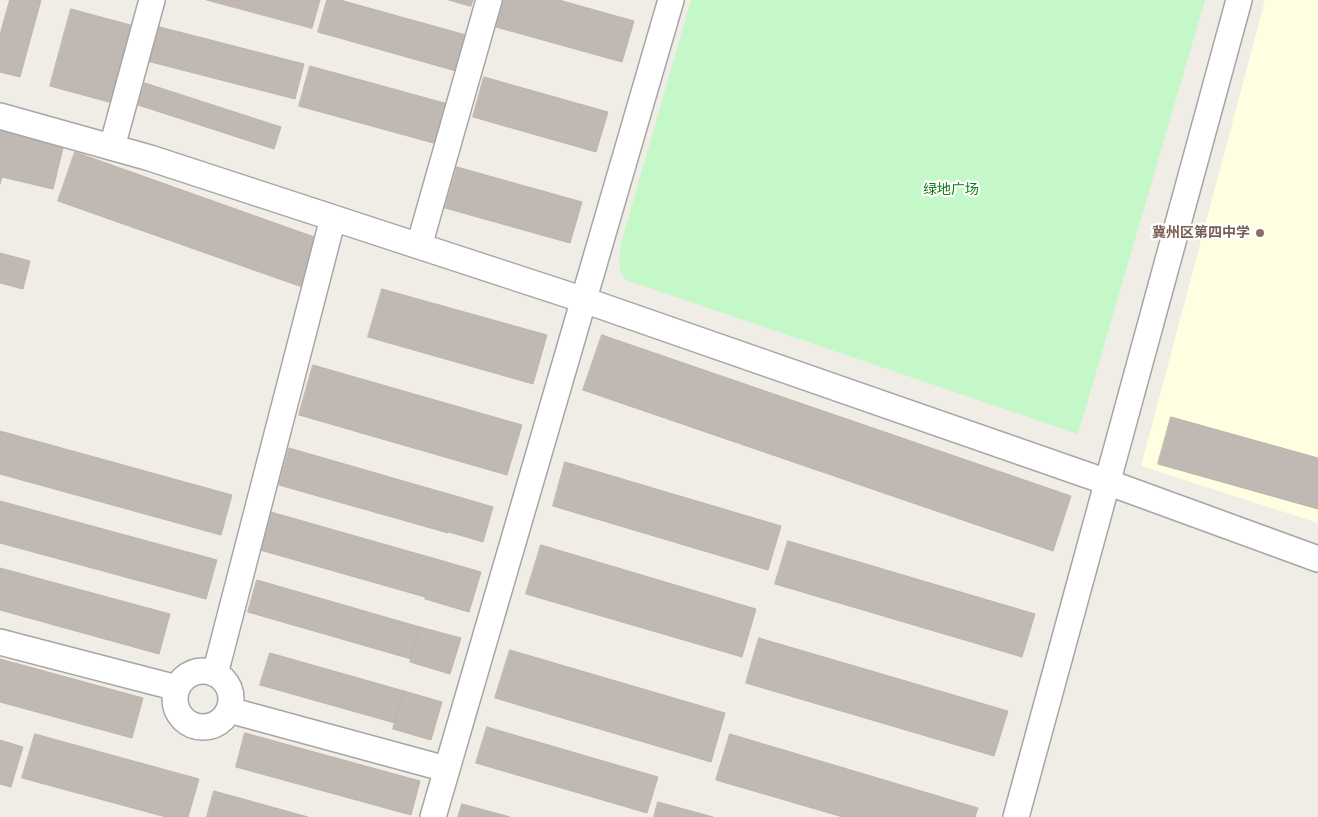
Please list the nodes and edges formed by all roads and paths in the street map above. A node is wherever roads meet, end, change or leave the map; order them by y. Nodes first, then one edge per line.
1 (152, 0) edge
2 (489, 0) edge
3 (671, 0) edge
4 (1239, 0) edge
5 (0, 116) edge
6 (112, 147) junction
7 (333, 218) junction
8 (419, 246) junction
9 (584, 300) junction
10 (1107, 482) junction
11 (1318, 559) edge
12 (0, 642) edge
13 (215, 674) junction
14 (177, 688) junction
15 (228, 710) junction
16 (446, 769) junction
17 (433, 817) edge
18 (1016, 817) edge

1 - 6 street
2 - 8 street
3 - 9 street
4 - 10 street
5 - 6 street
6 - 7 street
7 - 8 street
7 - 13 street
8 - 9 street
9 - 10 street
9 - 16 street
10 - 11 street
10 - 18 street
12 - 14 street
13 - 14 street
13 - 15 street
14 - 15 street
15 - 16 street
16 - 17 street

